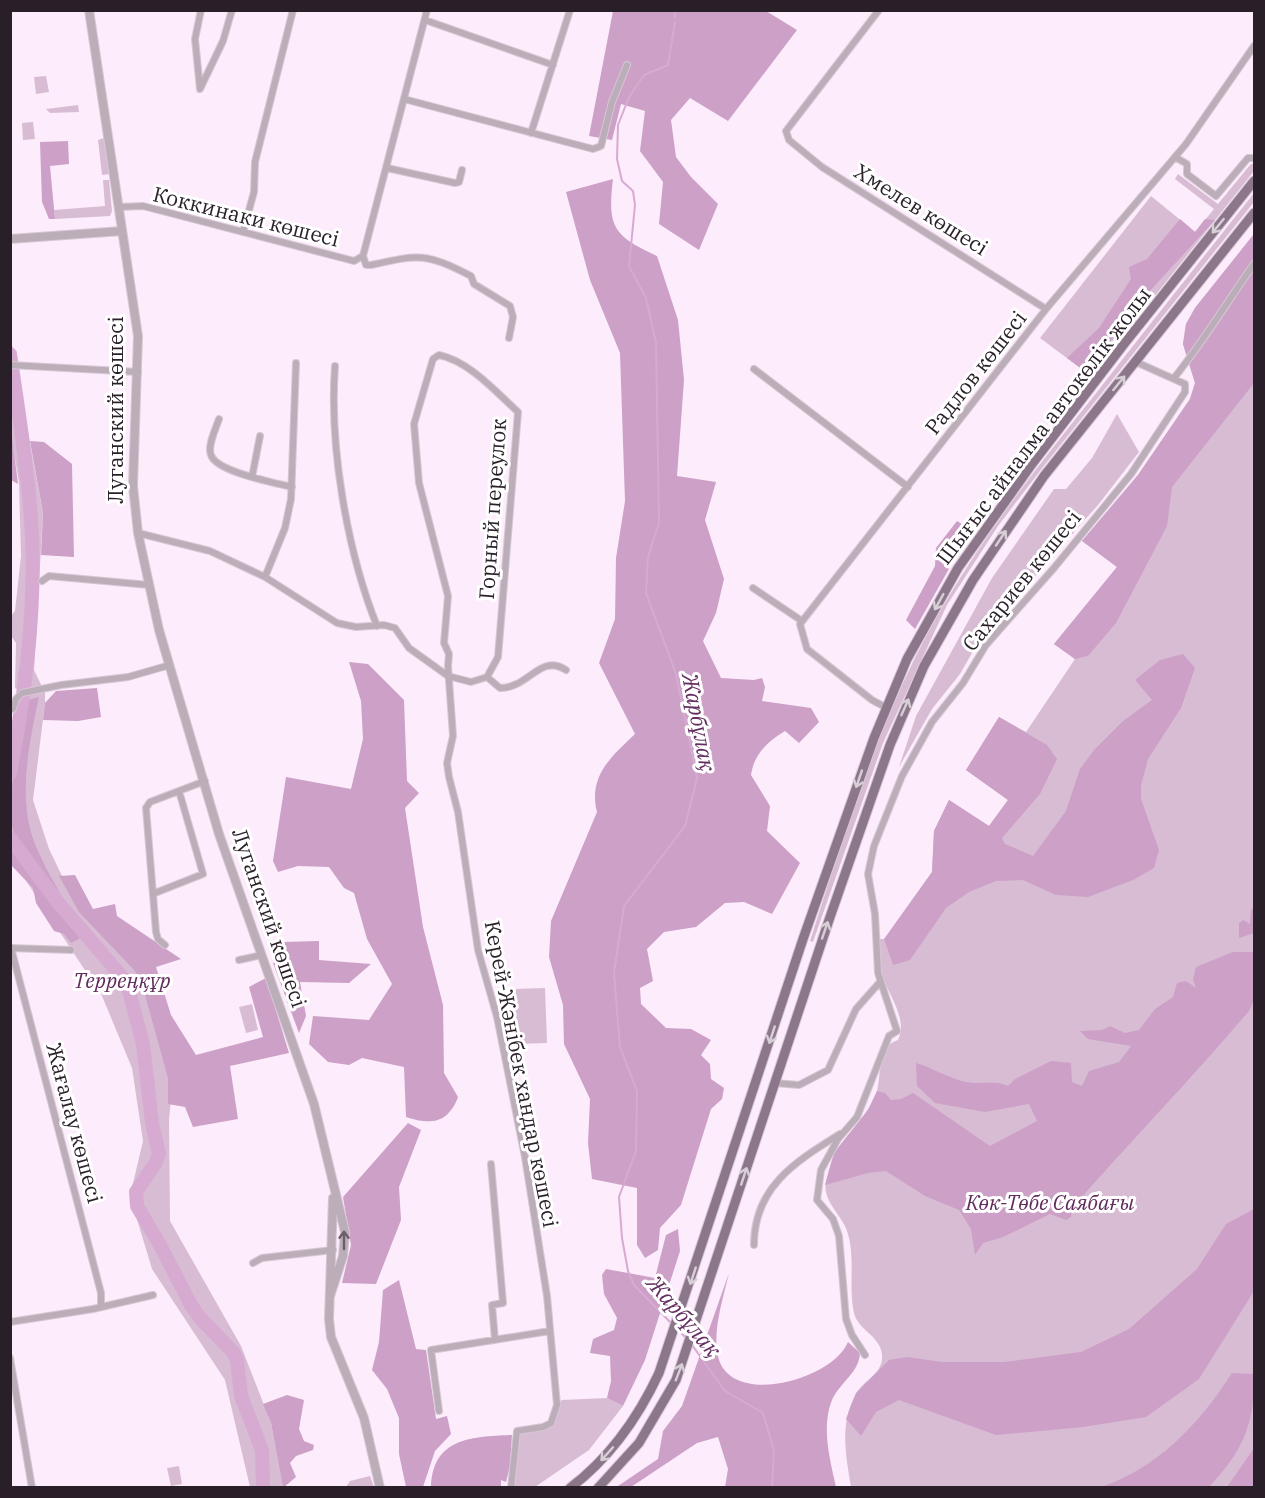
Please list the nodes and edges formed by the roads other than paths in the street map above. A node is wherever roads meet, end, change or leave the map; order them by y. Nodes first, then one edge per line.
1 (88, 10) edge
2 (201, 10) edge
3 (232, 10) edge
4 (293, 10) edge
5 (427, 10) edge
6 (570, 10) edge
7 (879, 10) edge
8 (425, 20) junction
9 (1254, 46) edge
10 (554, 65) junction
11 (627, 65) dead end
12 (404, 99) junction
13 (531, 133) junction
14 (1175, 157) junction
15 (1254, 158) edge
16 (387, 168) junction
17 (462, 170) dead end
18 (1254, 181) edge
19 (119, 207) junction
20 (1254, 213) edge
21 (122, 231) junction
22 (243, 232) junction
23 (12, 238) edge
24 (363, 256) junction
25 (1254, 264) edge
26 (1046, 309) junction
27 (509, 338) dead end
28 (1136, 362) junction
29 (296, 363) dead end
30 (10, 365) edge
31 (335, 366) dead end
32 (754, 369) dead end
33 (138, 372) junction
34 (1174, 378) junction
35 (219, 419) dead end
36 (260, 436) dead end
37 (252, 477) junction
38 (292, 487) junction
39 (908, 487) junction
40 (138, 533) junction
41 (264, 577) junction
42 (42, 581) dead end
43 (149, 585) junction
44 (753, 588) dead end
45 (802, 621) junction
46 (377, 626) junction
47 (170, 665) junction
48 (566, 670) dead end
49 (448, 676) junction
50 (487, 677) junction
51 (885, 707) junction
52 (10, 709) edge
53 (205, 781) junction
54 (179, 791) junction
55 (155, 893) junction
56 (165, 945) dead end
57 (11, 948) edge
58 (71, 950) dead end
59 (262, 955) junction
60 (239, 960) dead end
61 (880, 982) junction
62 (775, 1083) junction
63 (845, 1131) junction
64 (491, 1164) dead end
65 (332, 1184) junction
66 (754, 1245) dead end
67 (333, 1250) junction
68 (253, 1263) dead end
69 (153, 1295) dead end
70 (330, 1296) junction
71 (101, 1307) junction
72 (10, 1322) edge
73 (550, 1331) junction
74 (495, 1340) junction
75 (865, 1355) dead end
76 (10, 1358) edge
77 (439, 1411) dead end
78 (32, 1488) edge
79 (380, 1488) edge
80 (511, 1488) edge
81 (570, 1488) edge
82 (598, 1488) edge

1 - 19 street, Луганский көшесі
2 - 3 street
4 - 22 street
5 - 8 street
6 - 10 street
7 - 26 street, Хмелев көшесі
8 - 10 street
8 - 12 street
9 - 14 street, Радлов көшесі
10 - 13 street
11 - 13 street
12 - 13 street
12 - 16 street
14 - 15 street
14 - 26 street, Радлов көшесі
16 - 17 street
16 - 24 street
18 -> 51 main road, Шығыс айналма автокөлік жолы
19 - 21 street, Луганский көшесі
19 - 22 street, Коккинаки көшесі
20 - 28 main road
21 - 23 street
21 - 33 street, Луганский көшесі
22 - 24 street, Коккинаки көшесі
24 - 27 street, Коккинаки көшесі
25 - 34 street
26 - 39 street, Радлов көшесі
28 - 34 street
62 -> 28 main road
29 - 38 street
30 - 33 street
31 - 46 street
32 - 39 street
33 - 40 street, Луганский көшесі
34 - 61 street, Сахариев көшесі
35 - 37 street
36 - 37 street
37 - 38 street
38 - 41 street
39 - 45 street, Радлов көшесі
40 - 41 street
40 - 43 street, Луганский көшесі
41 - 46 street
42 - 43 street
43 - 47 street, Луганский көшесі
44 - 45 street
45 - 51 street
46 - 49 street
47 - 52 street
47 - 53 street, Луганский көшесі
48 - 50 street
49 - 50 street
49 - 50 street, Горный переулок
49 - 73 street, Керей-Жәнібек хандар көшесі
51 -> 81 main road, Шығыс айналма автокөлік жолы
53 - 54 street
53 - 59 street, Луганский көшесі
54 - 55 street
54 - 55 street
55 - 56 street
57 - 58 street
57 - 71 street, Жағалау көшесі
59 - 60 street
59 - 65 street, Луганский көшесі
61 - 62 street
61 - 63 street, Сахариев көшесі
82 -> 62 main road
63 - 66 street
63 - 75 street, Сахариев көшесі
64 - 74 street
65 - 67 street, Луганский көшесі
70 -> 65 street, Луганский көшесі
67 - 68 street
67 - 70 street, Луганский көшесі
69 - 71 street
70 - 79 street, Луганский көшесі
71 - 72 street
73 - 74 street
73 - 80 street, Керей-Жәнібек хандар көшесі
74 - 77 street
76 - 78 street

